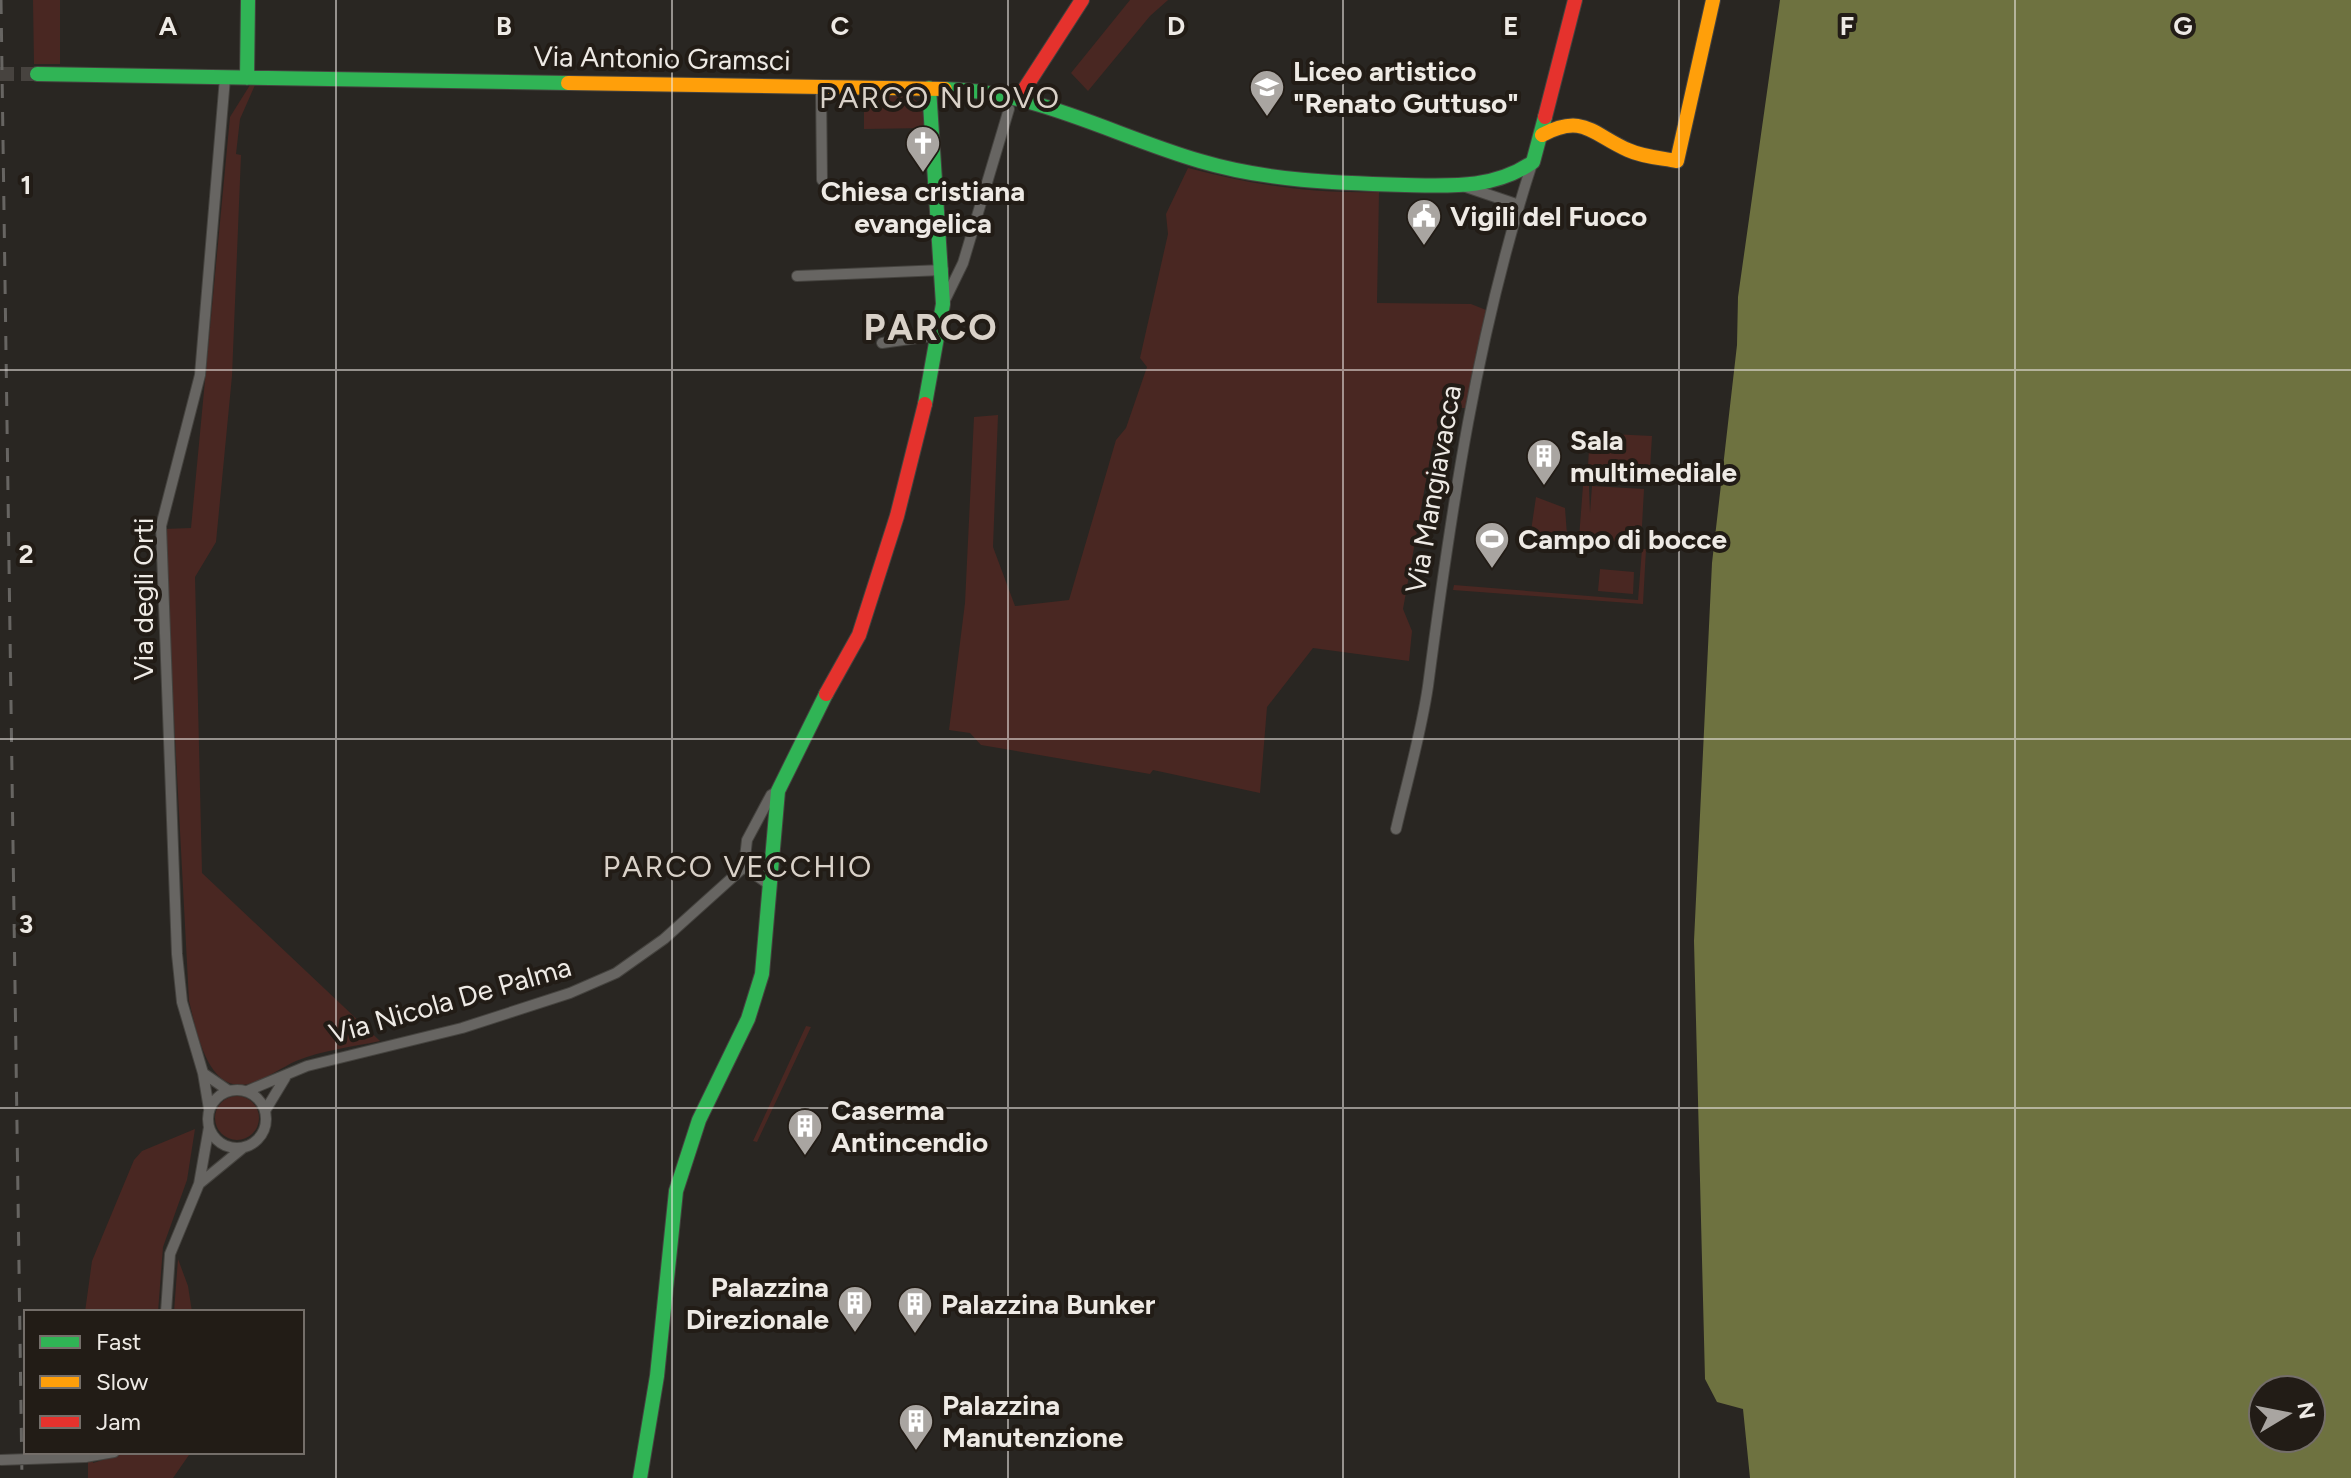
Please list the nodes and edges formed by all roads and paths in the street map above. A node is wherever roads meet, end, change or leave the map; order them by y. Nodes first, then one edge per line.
1 (248, 0) edge
2 (1082, 0) edge
3 (1575, 0) edge
4 (1713, 0) edge
5 (37, 74) tunnel mouth
6 (225, 78) junction
7 (247, 78) junction
8 (821, 86) junction
9 (929, 88) junction
10 (1020, 96) junction
11 (1009, 109) dead end
12 (1542, 135) junction
13 (1533, 162) junction
14 (822, 180) dead end
15 (1464, 186) junction
16 (1519, 205) junction
17 (943, 270) junction
18 (797, 276) dead end
19 (943, 304) junction
20 (938, 335) junction
21 (882, 343) dead end
22 (778, 791) junction
23 (1396, 829) dead end
24 (744, 867) junction
25 (770, 885) junction
26 (203, 1073) junction
27 (285, 1078) junction
28 (229, 1091) junction
29 (247, 1091) junction
30 (209, 1109) junction
31 (265, 1111) junction
32 (209, 1127) junction
33 (245, 1147) junction
34 (199, 1184) junction
35 (666, 1290) junction
36 (166, 1310) edge
37 (102, 1454) edge
38 (0, 1460) edge
39 (640, 1478) edge
40 (650, 1478) edge

1 - 7 main road
2 - 10 main road
3 - 12 main road
4 - 12 main road
5 - 6 main road, Via Antonio Gramsci
6 - 7 main road, Via Antonio Gramsci
6 - 26 street, Via degli Orti
7 - 8 main road, Via Antonio Gramsci
8 - 9 main road, Via Antonio Gramsci
8 - 14 street
9 - 10 main road, Via Antonio Gramsci
9 - 17 main road
10 - 15 main road, Via Antonio Gramsci
11 - 19 street
12 - 13 main road
13 - 15 main road, Via Antonio Gramsci
13 - 16 street, Via Mangiavacca
15 - 16 street, Via Antonio Gramsci
16 - 23 street, Via Mangiavacca
17 - 18 street
17 - 19 main road
19 - 20 main road
20 - 21 street
20 - 22 main road
22 - 24 street
22 - 25 main road
24 - 25 street
24 - 27 street, Via Nicola De Palma
25 - 35 main road
26 - 28 street
26 - 30 street, Via degli Orti
27 - 29 street, Via Nicola De Palma
27 - 31 street
28 - 29 street
28 - 30 street
29 - 31 street
30 - 32 street
31 - 33 street
32 - 33 street
32 - 34 street
33 - 34 street
34 - 36 street
35 - 39 main road
35 - 40 main road
37 - 38 street, bridge

